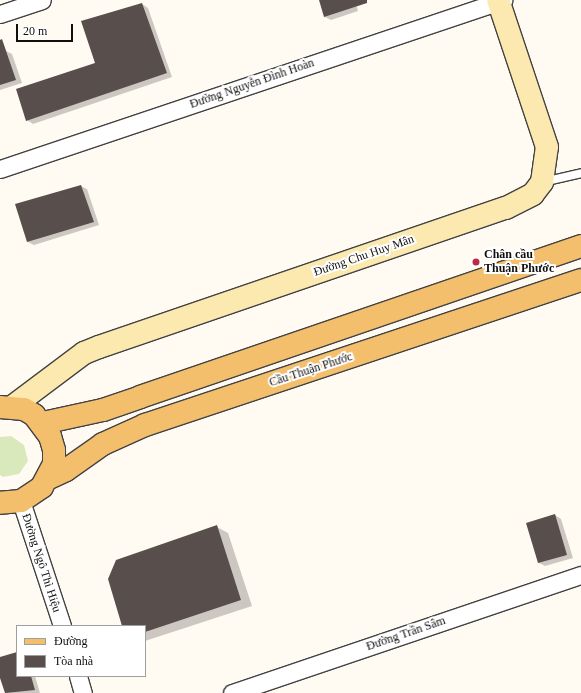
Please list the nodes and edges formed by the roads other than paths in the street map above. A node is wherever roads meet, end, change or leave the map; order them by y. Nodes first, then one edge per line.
1 (42, 0) edge
2 (500, 0) edge
3 (0, 14) edge
4 (0, 169) edge
5 (581, 173) edge
6 (542, 182) junction
7 (581, 246) edge
8 (581, 280) edge
9 (6, 407) edge
10 (43, 423) junction
11 (49, 478) junction
12 (11, 502) edge
13 (581, 576) edge
14 (62, 625) edge
15 (78, 677) edge
16 (83, 693) edge
17 (232, 693) edge

1 - 3 street
2 - 4 street, Đường Nguyễn Đình Hoàn
2 - 6 street
5 - 6 lane
6 - 9 street, Đường Chu Huy Mân
7 - 10 main road
8 - 11 main road, Cầu Thuận Phước
9 - 10 main road
10 - 11 main road
11 - 12 main road
12 - 14 street, Đường Ngô Thì Hiệu
13 - 17 street, Đường Trần Sâm
15 - 16 street

